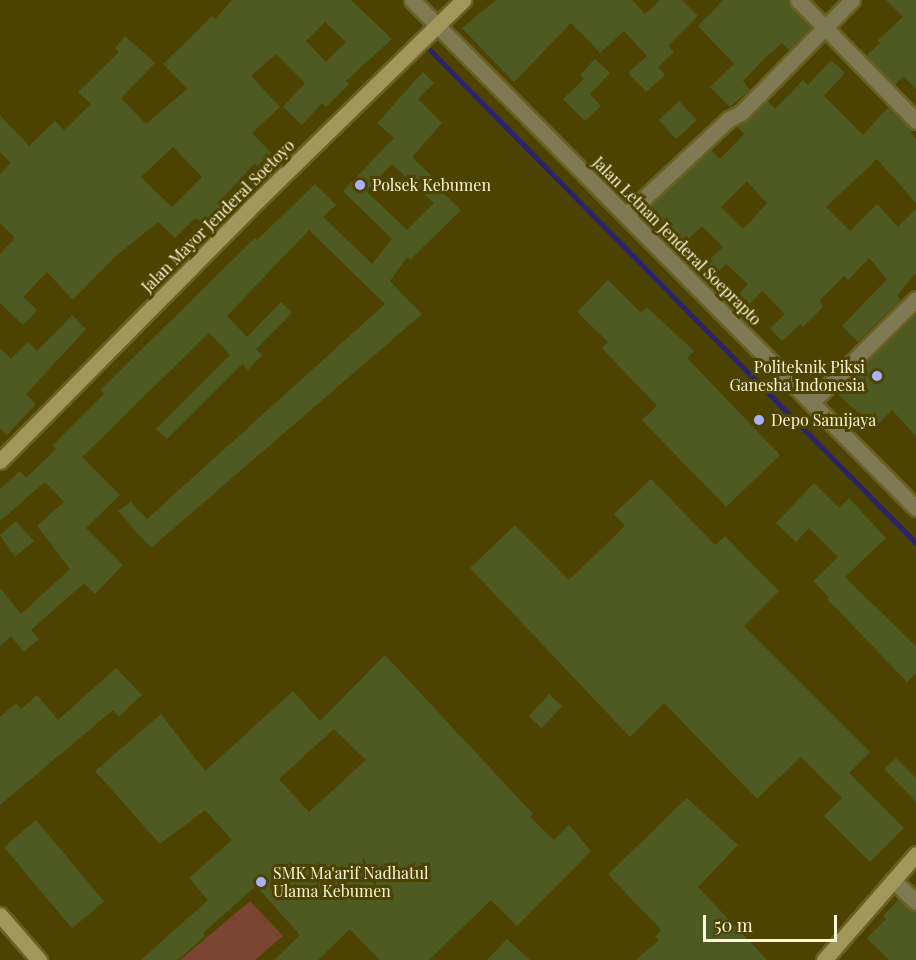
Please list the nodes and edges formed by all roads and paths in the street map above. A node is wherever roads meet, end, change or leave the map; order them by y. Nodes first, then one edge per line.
1 (412, 0) edge
2 (463, 0) edge
3 (798, 0) edge
4 (852, 0) edge
5 (438, 26) junction
6 (825, 28) junction
7 (916, 121) edge
8 (626, 215) junction
9 (916, 299) edge
10 (812, 402) junction
11 (0, 460) edge
12 (916, 508) edge
13 (916, 854) edge
14 (893, 880) junction
15 (916, 902) edge
16 (0, 915) edge
17 (39, 960) edge
18 (824, 960) edge

1 - 5 street, Jalan Letnan Jenderal Soeprapto
2 - 5 main road, Jalan Mayor Jenderal Soetoyo
3 - 6 street
4 - 6 street
5 - 8 street, Jalan Letnan Jenderal Soeprapto
5 - 11 main road, Jalan Mayor Jenderal Soetoyo
6 - 7 street
6 - 8 street
8 - 10 street, Jalan Letnan Jenderal Soeprapto
9 - 10 street
10 - 12 street, Jalan Letnan Jenderal Soeprapto
13 - 14 main road
14 - 15 street
14 - 18 main road
16 - 17 main road

